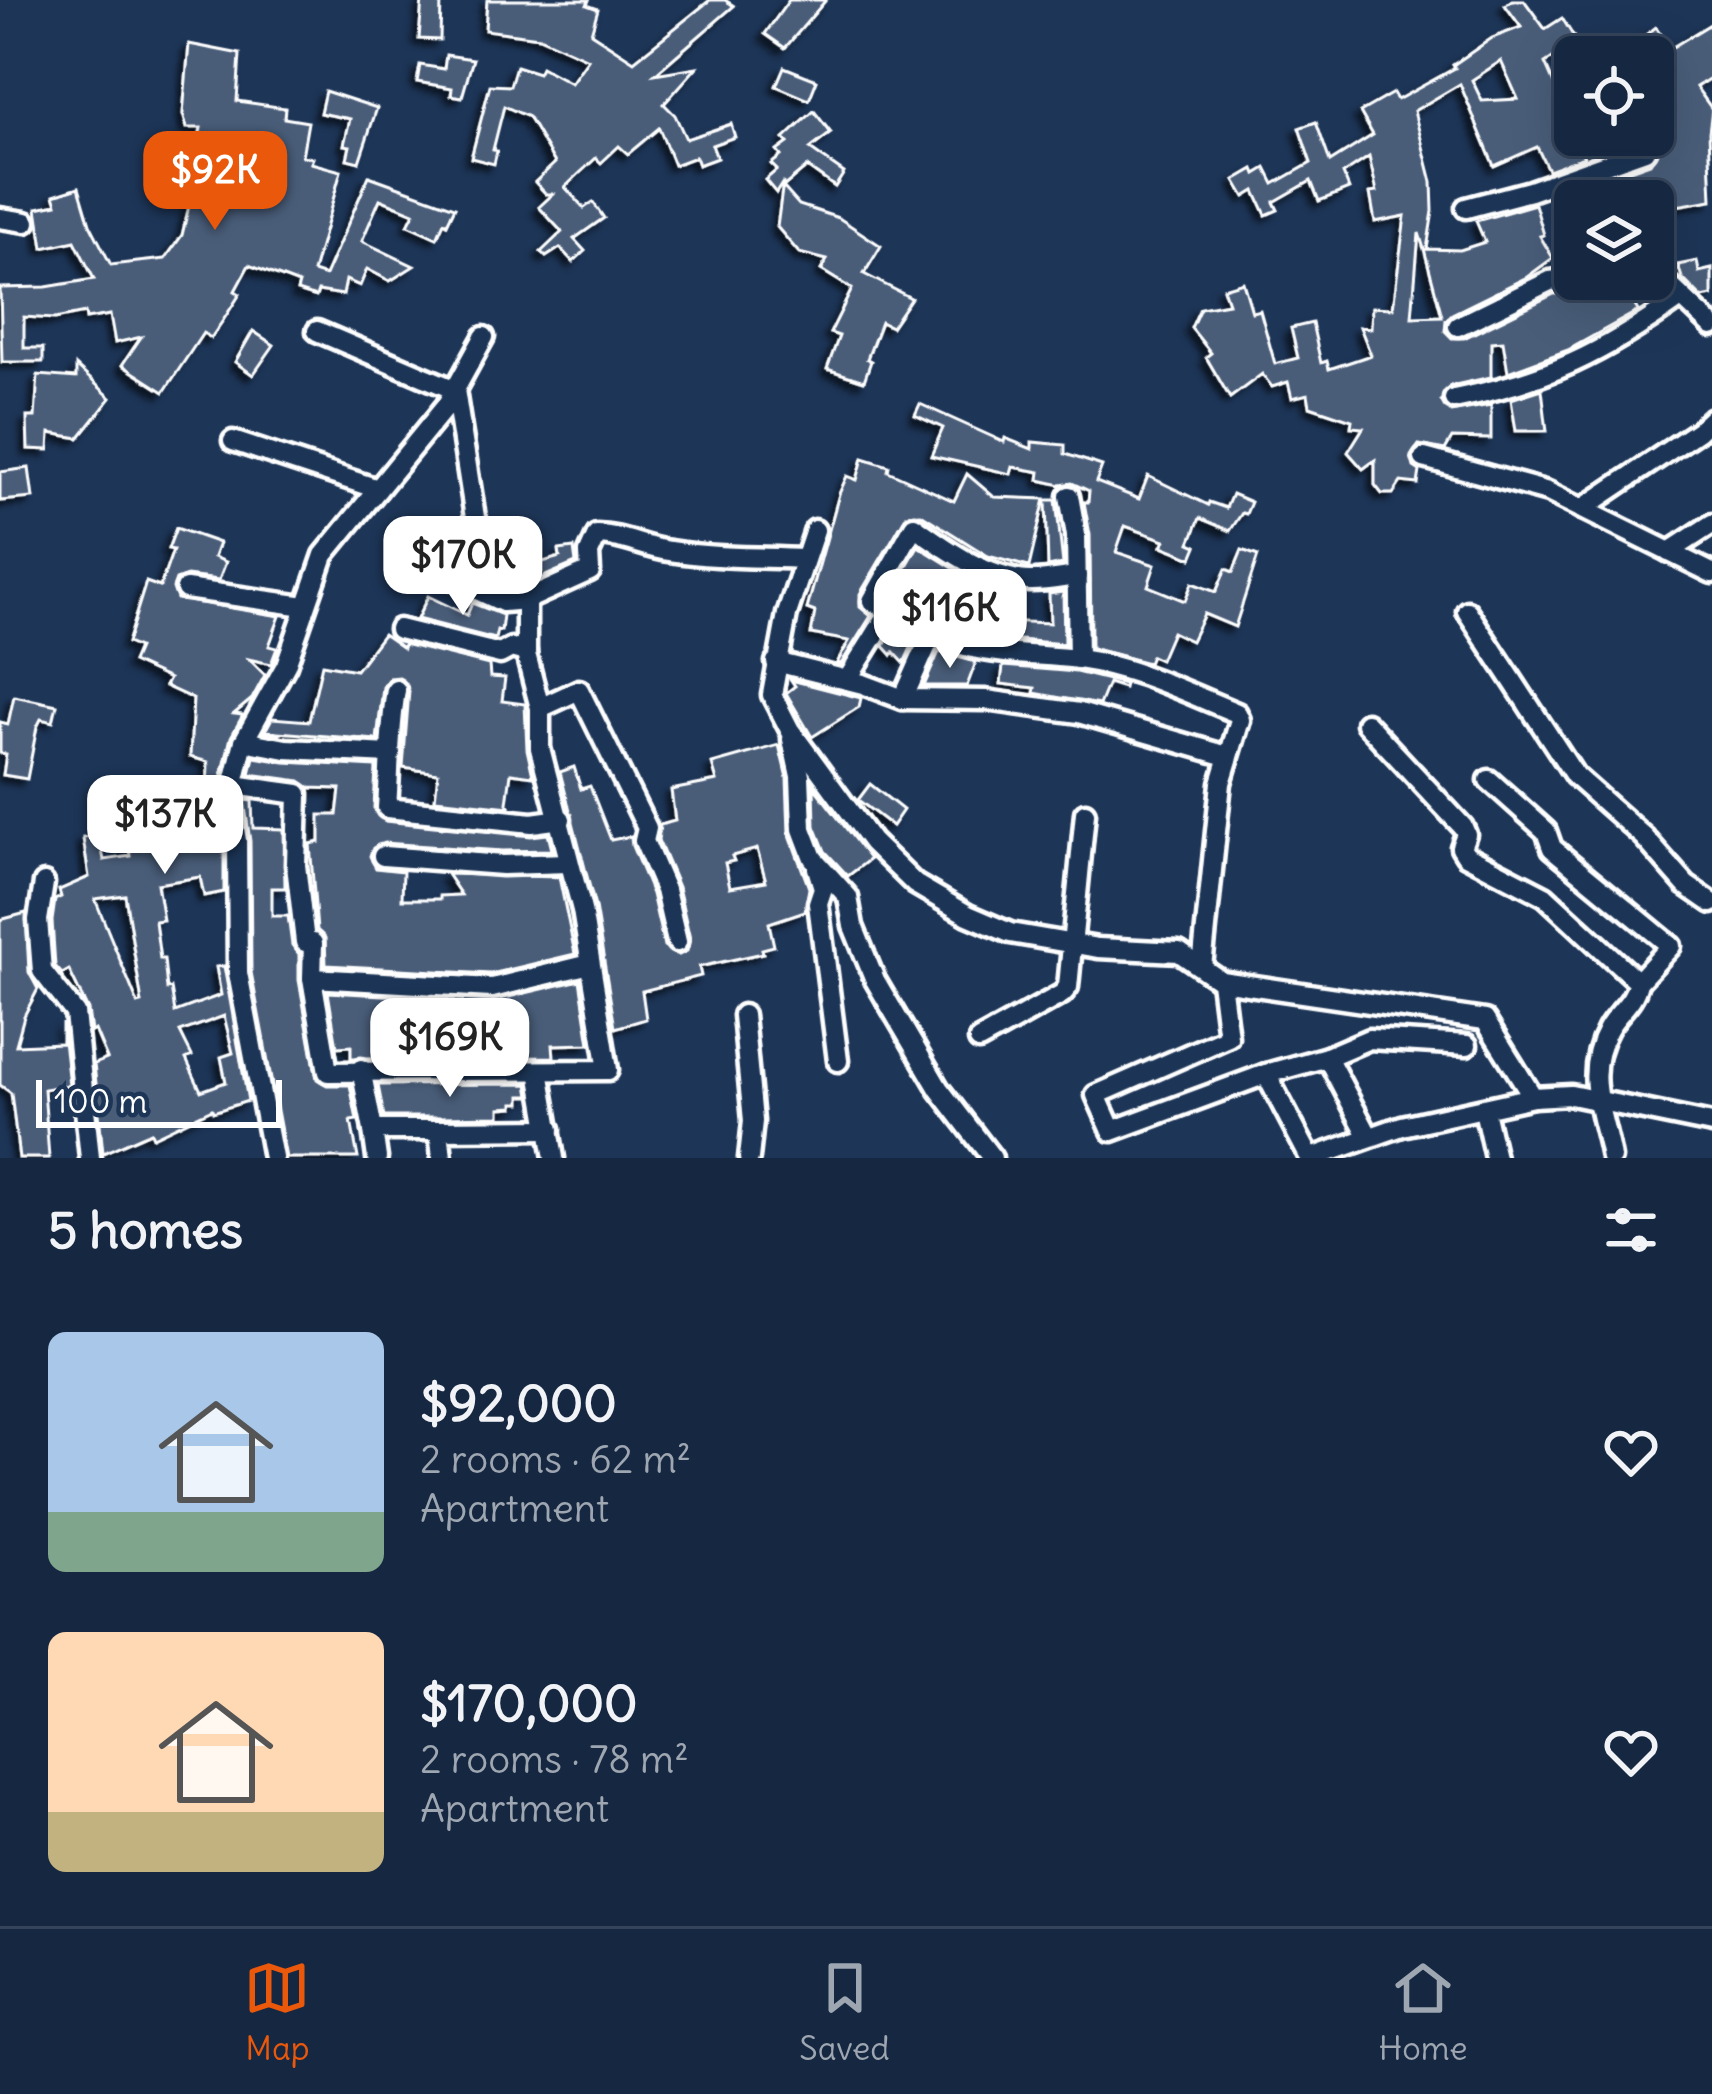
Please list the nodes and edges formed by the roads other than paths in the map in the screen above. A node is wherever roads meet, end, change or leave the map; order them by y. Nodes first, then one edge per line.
1 (1628, 156) edge
2 (1466, 208) dead end
3 (0, 218) edge
4 (26, 222) dead end
5 (1554, 281) edge
6 (1674, 292) edge
7 (1682, 298) junction
8 (1458, 326) dead end
9 (1712, 326) edge
10 (317, 331) dead end
11 (484, 337) dead end
12 (455, 390) junction
13 (1454, 399) dead end
14 (1712, 418) edge
15 (233, 441) dead end
16 (1424, 458) dead end
17 (378, 489) junction
18 (1069, 496) dead end
19 (1582, 509) junction
20 (1712, 524) edge
21 (814, 530) dead end
22 (1669, 551) junction
23 (803, 559) junction
24 (416, 561) dead end
25 (1712, 573) edge
26 (1077, 576) junction
27 (187, 589) dead end
28 (487, 594) junction
29 (526, 600) junction
30 (305, 606) junction
31 (1467, 610) dead end
32 (399, 628) dead end
33 (526, 652) junction
34 (1078, 659) junction
35 (776, 662) junction
36 (847, 680) junction
37 (396, 690) dead end
38 (903, 699) junction
39 (540, 708) junction
40 (1366, 723) dead end
41 (790, 730) junction
42 (244, 741) junction
43 (391, 754) junction
44 (1227, 756) junction
45 (1489, 780) dead end
46 (234, 785) junction
47 (1085, 813) dead end
48 (561, 819) junction
49 (383, 856) dead end
50 (813, 858) junction
51 (569, 862) junction
52 (44, 883) dead end
53 (1712, 903) edge
54 (676, 942) dead end
55 (1071, 943) junction
56 (590, 964) junction
57 (1202, 967) junction
58 (312, 978) junction
59 (1220, 981) junction
60 (1638, 982) junction
61 (743, 1015) dead end
62 (979, 1040) dead end
63 (1467, 1045) dead end
64 (1327, 1057) junction
65 (838, 1061) dead end
66 (361, 1069) junction
67 (538, 1071) junction
68 (1266, 1074) junction
69 (1533, 1097) junction
70 (1594, 1099) junction
71 (1484, 1110) junction
72 (1712, 1124) edge
73 (550, 1129) junction
74 (374, 1130) junction
75 (439, 1130) junction
76 (1369, 1137) junction
77 (1340, 1152) edge
78 (90, 1158) edge
79 (273, 1158) edge
80 (377, 1158) edge
81 (442, 1158) edge
82 (554, 1158) edge
83 (749, 1158) edge
84 (992, 1158) edge
85 (1311, 1158) edge
86 (1496, 1158) edge
87 (1612, 1158) edge

1 - 2 street
3 - 4 street
5 - 8 street
6 - 7 street
7 - 9 street
7 - 13 street
10 - 12 street
11 - 12 street
12 - 17 street
12 - 28 street
14 - 19 street
15 - 17 street
16 - 19 street
17 - 30 street
18 - 26 street
19 - 22 street
20 - 22 street
21 - 23 street
22 - 25 street
23 - 29 street
23 - 35 street
24 - 28 street
26 - 34 street
26 - 36 street
27 - 30 street
28 - 29 street
29 - 33 street
30 - 42 street
31 - 53 street
32 - 33 street
33 - 39 street
34 - 38 street
34 - 44 street
35 - 36 street
35 - 41 street
36 - 38 street
37 - 43 street
38 - 44 street
39 - 48 street
39 - 54 street
40 - 60 street
41 - 50 street
41 - 55 street
42 - 43 street
42 - 46 street
43 - 48 street
44 - 57 street
45 - 60 street
46 - 58 street
46 - 79 street
47 - 55 street
48 - 51 street
49 - 51 street
50 - 65 street
50 - 84 street
51 - 56 street
52 - 78 street
55 - 57 street
55 - 62 street
56 - 58 street
56 - 67 street
57 - 59 street
58 - 66 street
59 - 68 street
59 - 69 street
60 - 70 street
61 - 83 street
63 - 64 street
64 - 68 street
64 - 76 street
66 - 67 street
66 - 74 street
67 - 73 street
68 - 85 street
69 - 70 street
69 - 71 street
70 - 72 street
70 - 87 street
71 - 76 street
71 - 86 street
73 - 75 street
73 - 82 street
74 - 75 street
74 - 80 street
75 - 81 street
76 - 77 street
77 - 85 street

